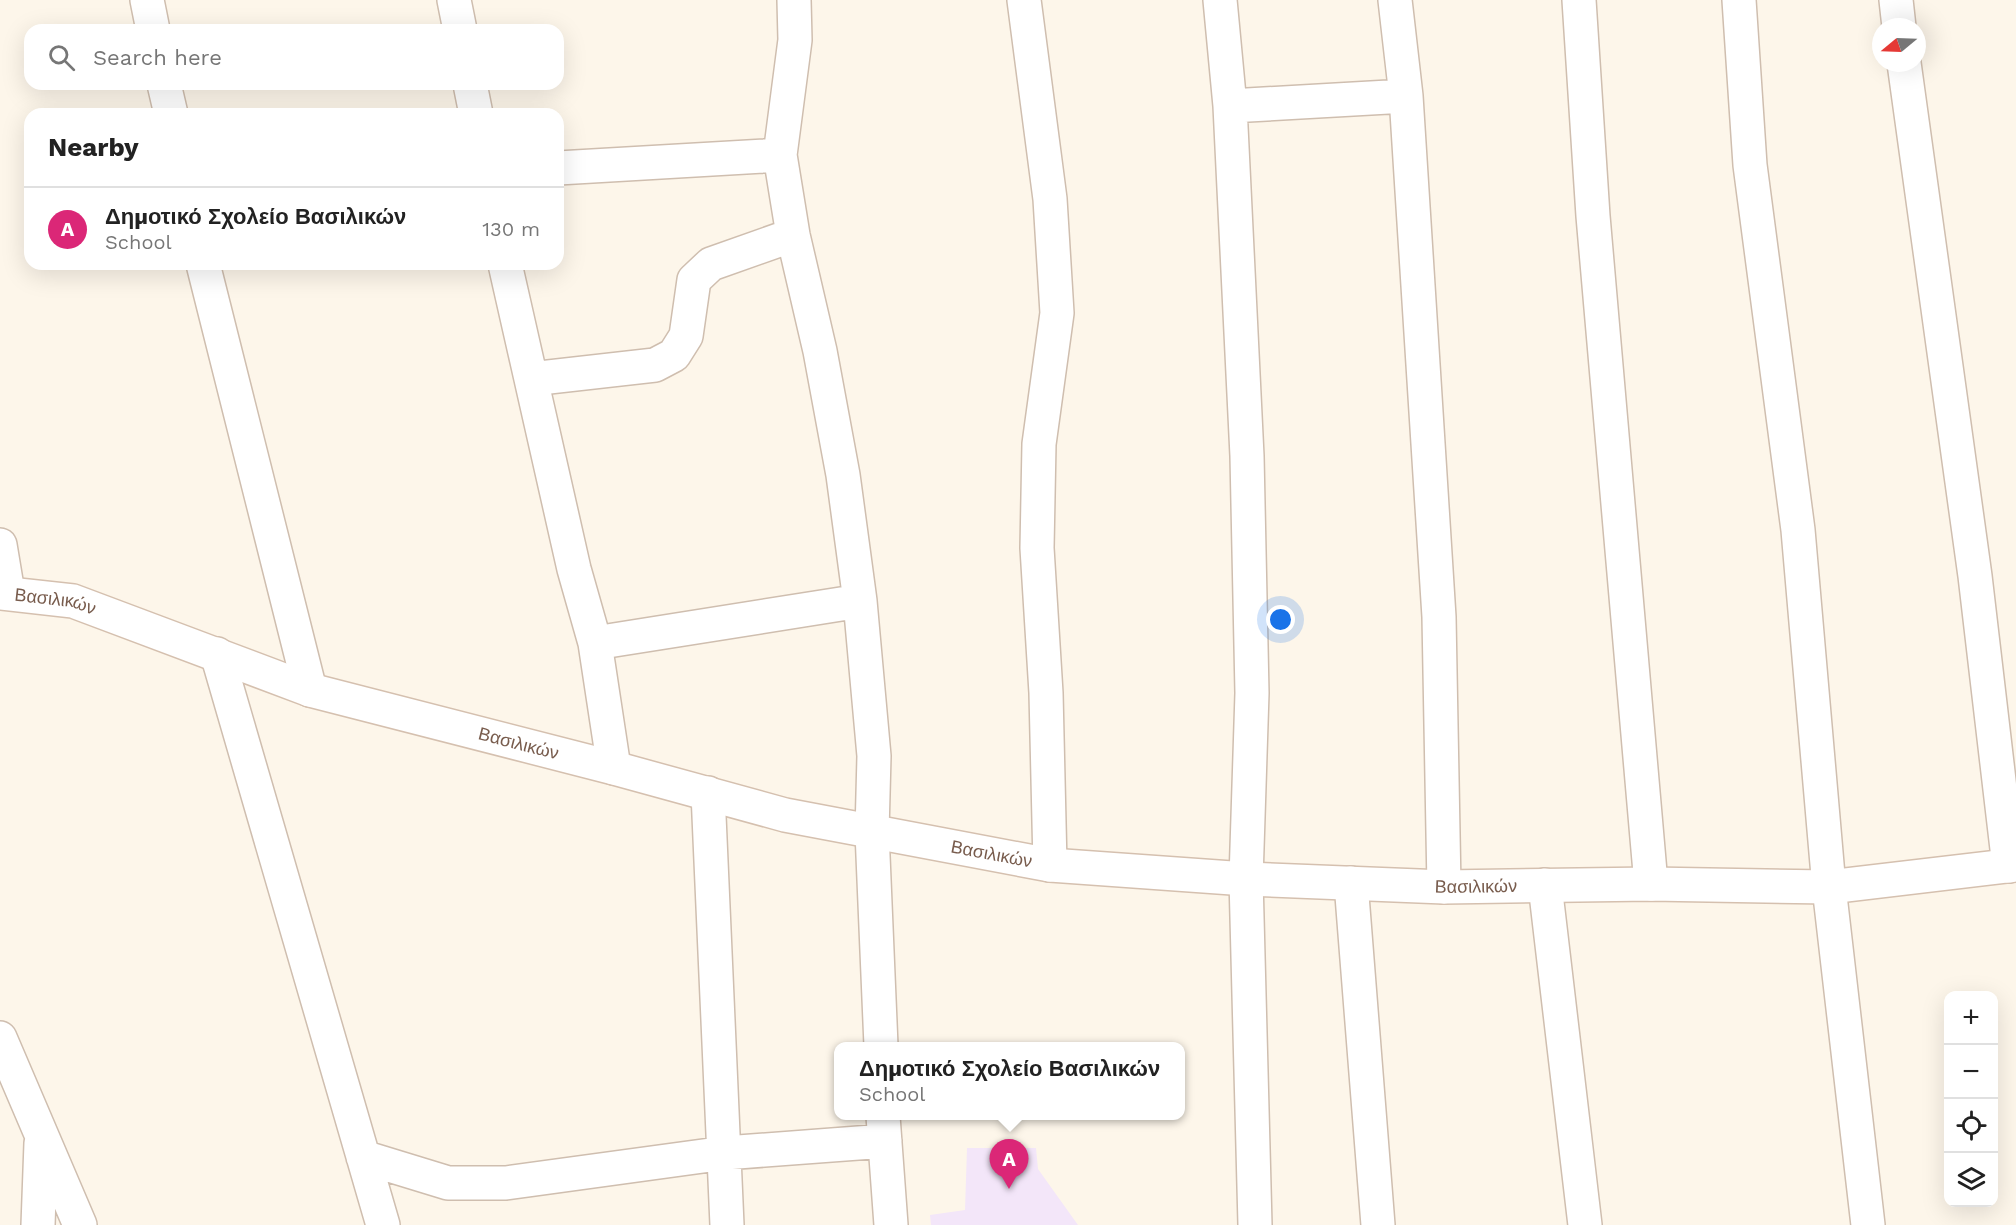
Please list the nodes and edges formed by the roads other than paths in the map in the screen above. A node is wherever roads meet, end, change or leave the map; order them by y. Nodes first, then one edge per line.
1 (147, 0) edge
2 (454, 0) edge
3 (794, 0) edge
4 (1024, 0) edge
5 (1220, 0) edge
6 (1395, 0) edge
7 (1579, 0) edge
8 (1738, 0) edge
9 (1896, 0) edge
10 (1898, 18) edge
11 (152, 24) edge
12 (459, 24) edge
13 (1905, 72) edge
14 (165, 90) edge
15 (471, 90) edge
16 (1406, 96) junction
17 (1230, 105) junction
18 (170, 108) edge
19 (475, 108) edge
20 (780, 155) junction
21 (564, 168) edge
22 (793, 235) junction
23 (205, 270) edge
24 (507, 270) edge
25 (531, 379) junction
26 (0, 545) edge
27 (4, 593) edge
28 (860, 601) junction
29 (595, 643) junction
30 (217, 654) junction
31 (310, 690) junction
32 (614, 768) junction
33 (708, 793) junction
34 (872, 832) junction
35 (2012, 865) edge
36 (1050, 866) junction
37 (1246, 879) junction
38 (1351, 883) junction
39 (1651, 884) junction
40 (1545, 885) junction
41 (1444, 887) junction
42 (1829, 887) junction
43 (0, 1038) edge
44 (881, 1042) edge
45 (884, 1128) edge
46 (41, 1132) junction
47 (725, 1153) junction
48 (363, 1157) junction
49 (38, 1225) edge
50 (80, 1225) edge
51 (383, 1225) edge
52 (727, 1225) edge
53 (891, 1225) edge
54 (1255, 1225) edge
55 (1378, 1225) edge
56 (1585, 1225) edge
57 (1868, 1225) edge

1 - 11 street
2 - 12 street
3 - 20 street
4 - 36 street
5 - 17 street
6 - 16 street
7 - 39 street
8 - 42 street
9 - 10 street
13 - 35 street
14 - 18 street
15 - 19 street
16 - 17 street
16 - 41 street
17 - 37 street
20 - 21 street
20 - 22 street
22 - 25 street
22 - 28 street
23 - 31 street
24 - 25 street
25 - 29 street
26 - 27 street
27 - 30 street, Βασιλικών
28 - 29 street
28 - 34 street
29 - 32 street
30 - 31 street, Βασιλικών
30 - 48 street
31 - 32 street, Βασιλικών
32 - 33 street, Βασιλικών
33 - 34 street, Βασιλικών
33 - 47 street
34 - 36 street, Βασιλικών
34 - 44 street
35 - 42 street, Βασιλικών
36 - 37 street, Βασιλικών
37 - 38 street, Βασιλικών
37 - 54 street
38 - 41 street, Βασιλικών
38 - 55 street
39 - 40 street, Βασιλικών
39 - 42 street, Βασιλικών
40 - 41 street, Βασιλικών
40 - 56 street
42 - 57 street
43 - 46 street
45 - 47 street
45 - 53 street
46 - 49 street
46 - 50 street
47 - 48 street
47 - 52 street
48 - 51 street

